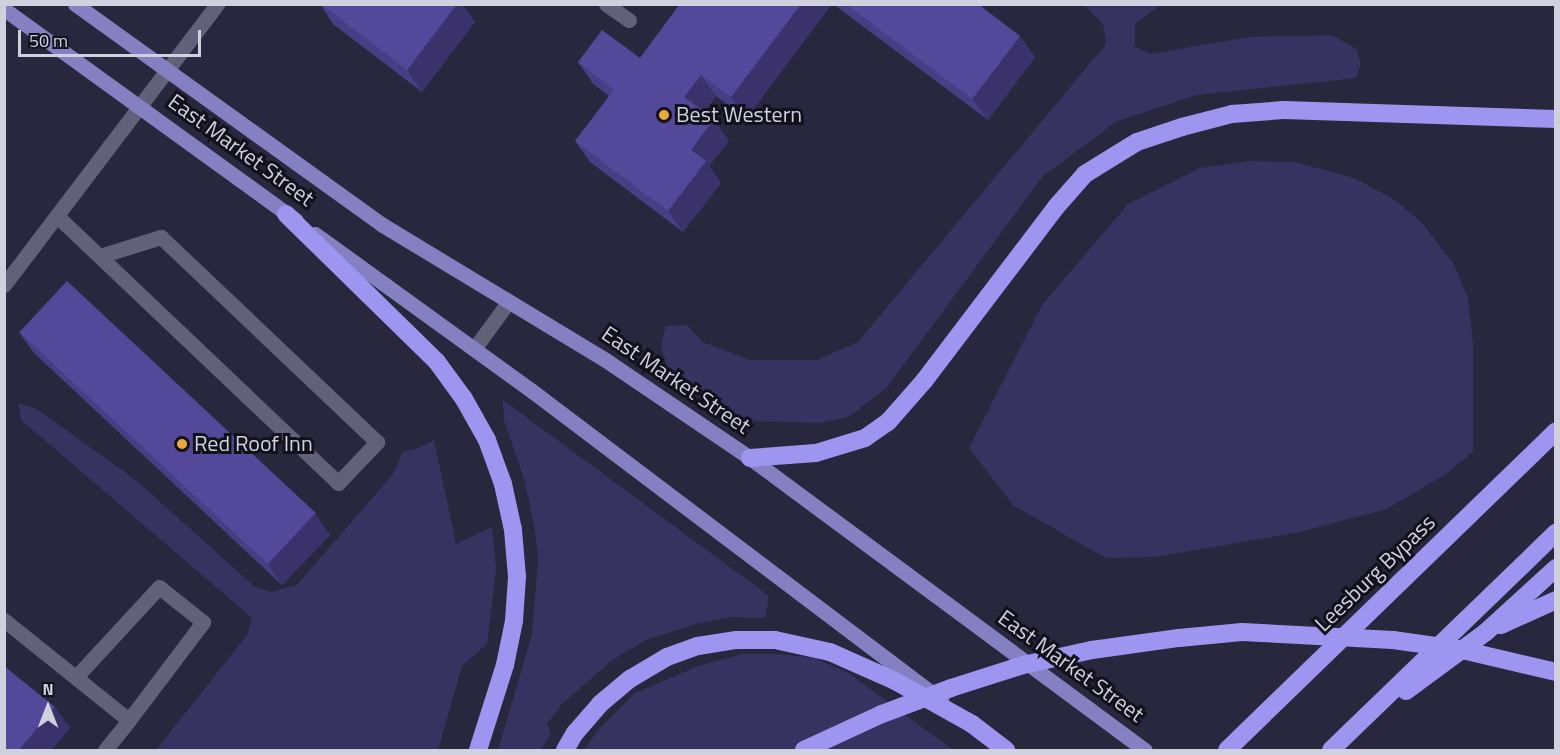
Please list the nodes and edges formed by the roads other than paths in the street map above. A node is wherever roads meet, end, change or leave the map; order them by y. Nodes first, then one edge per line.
1 (75, 4) edge
2 (217, 4) edge
3 (606, 4) edge
4 (4, 9) edge
5 (629, 20) dead end
6 (166, 71) junction
7 (140, 105) junction
8 (1556, 119) edge
9 (286, 213) junction
10 (57, 216) junction
11 (100, 256) junction
12 (7, 276) edge
13 (509, 301) junction
14 (474, 349) junction
15 (1556, 430) edge
16 (750, 458) junction
17 (1556, 533) edge
18 (1556, 568) edge
19 (1556, 600) edge
20 (4, 620) edge
21 (1486, 632) junction
22 (1556, 672) edge
23 (76, 677) junction
24 (129, 720) junction
25 (972, 724) junction
26 (1349, 733) junction
27 (105, 750) edge
28 (478, 750) edge
29 (565, 750) edge
30 (804, 750) edge
31 (1006, 750) edge
32 (1145, 750) edge
33 (1227, 750) edge
34 (1332, 750) edge

1 - 6 main road, East Market Street
2 - 6 street
3 - 5 street
4 - 7 main road, East Market Street
6 - 7 street, East Market Street
6 - 13 main road, East Market Street
7 - 9 main road, East Market Street
7 - 10 street
8 - 16 highway
9 - 14 main road, East Market Street
9 - 28 highway
10 - 11 street
10 - 12 street
11 - 11 street
13 - 14 street
13 - 16 main road, East Market Street
14 - 25 main road, East Market Street
15 - 33 highway, Leesburg Bypass
16 - 32 main road, East Market Street
17 - 26 highway
18 - 21 highway
19 - 21 highway
20 - 23 street
21 - 26 highway
22 - 30 highway
23 - 24 street
23 - 24 street
24 - 27 street
25 - 29 highway
25 - 31 highway, East Market Street
26 - 34 highway

